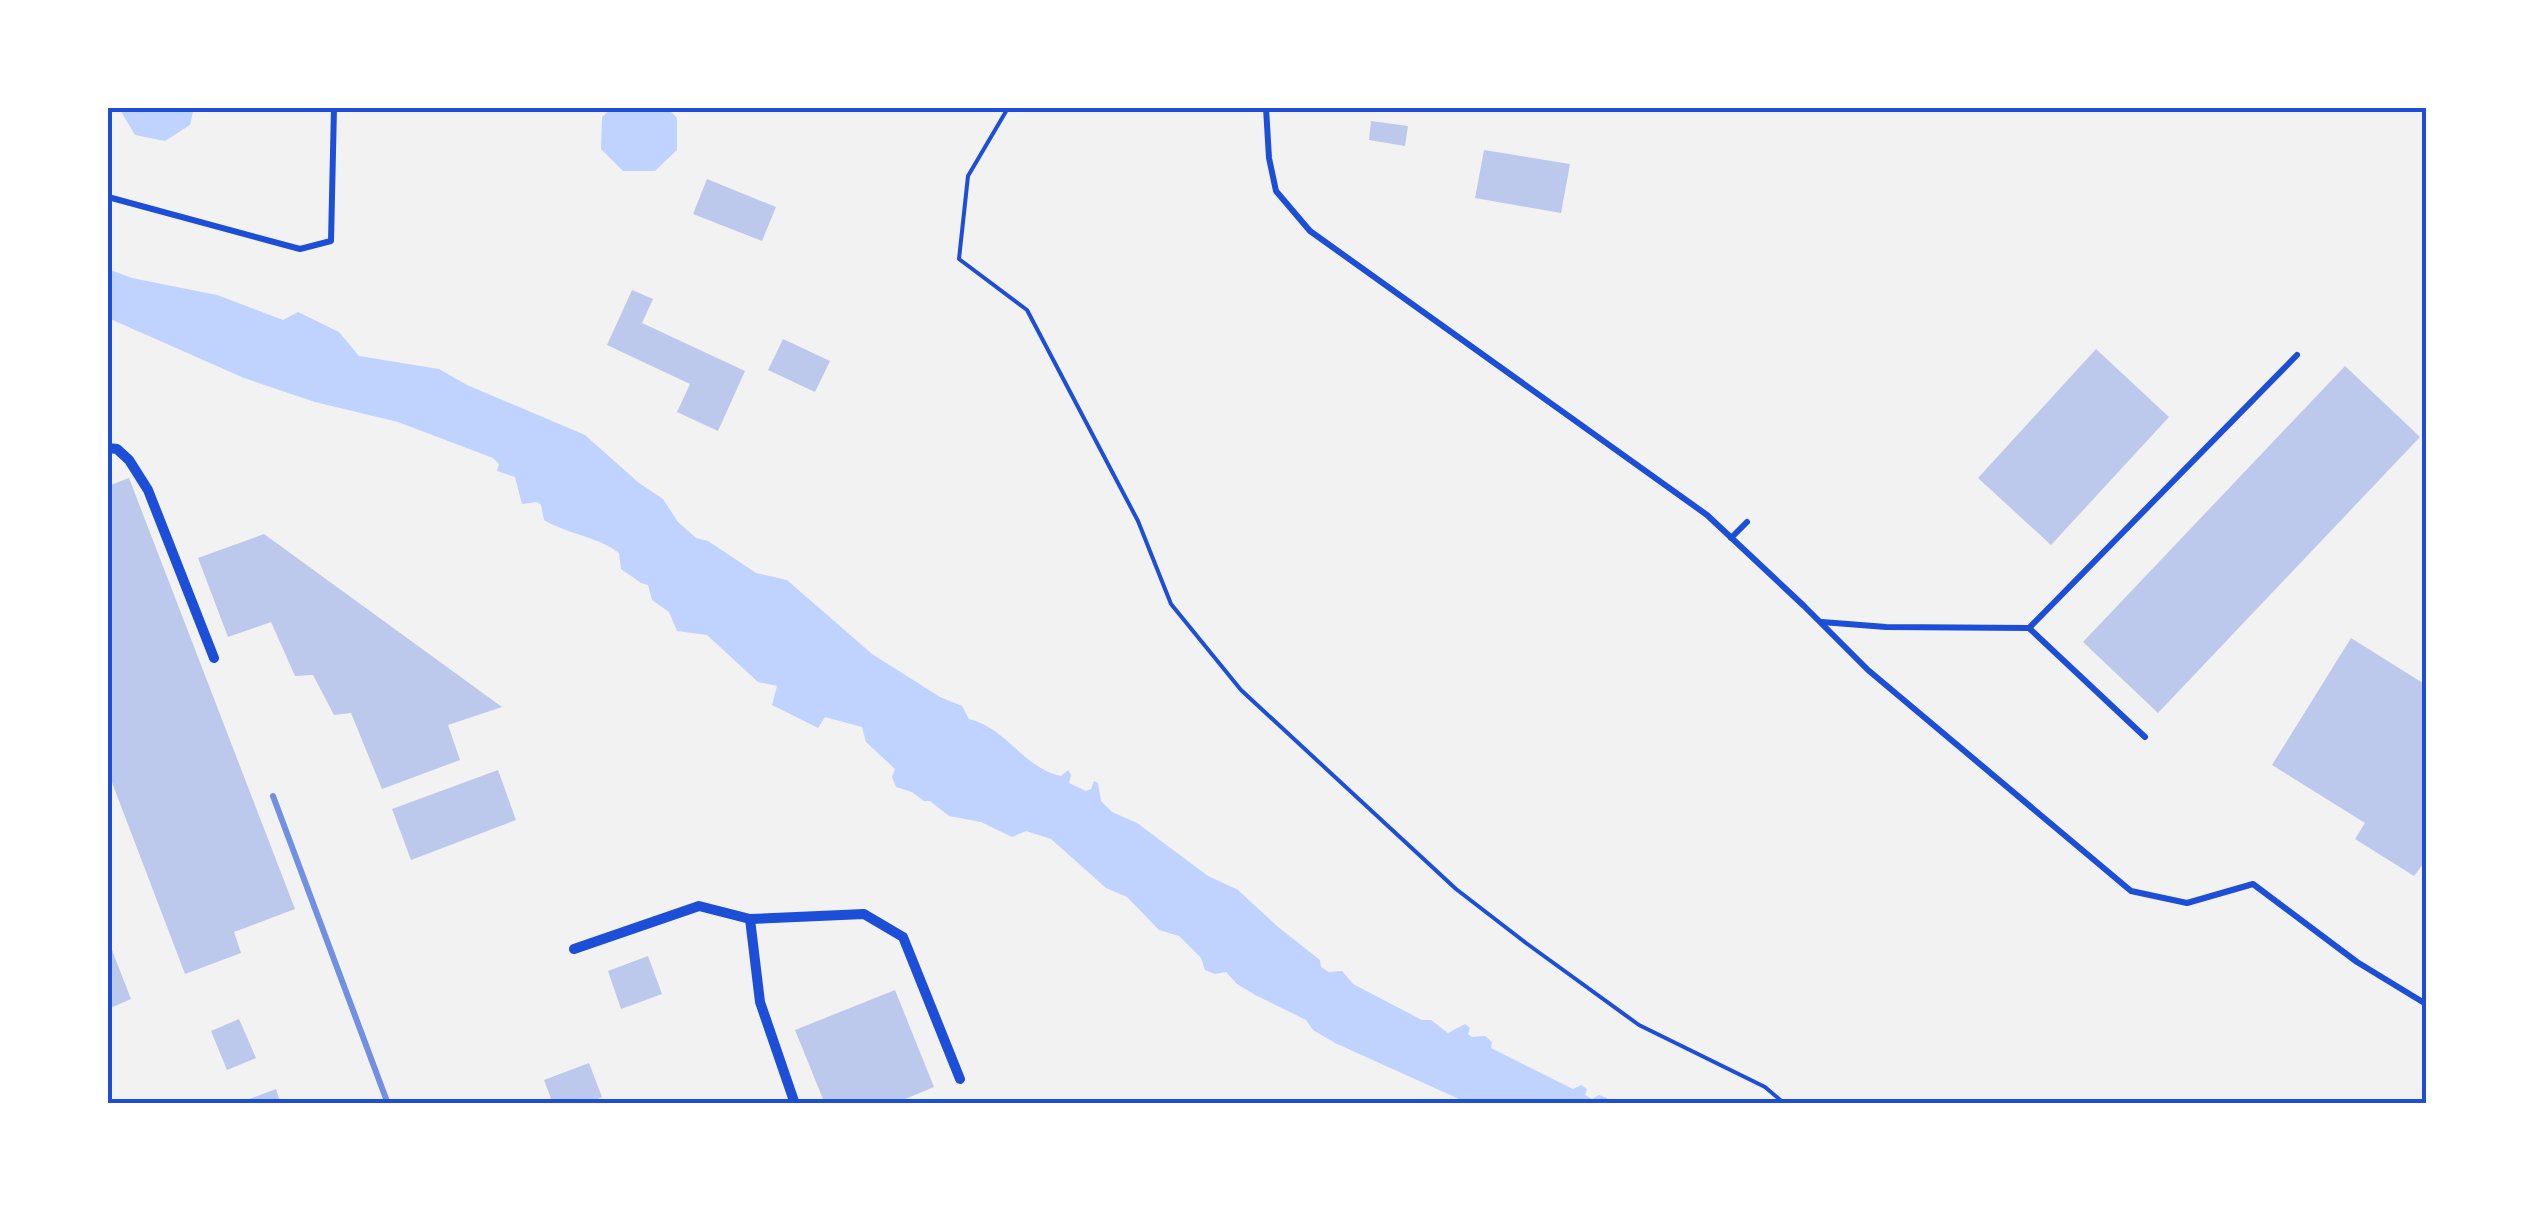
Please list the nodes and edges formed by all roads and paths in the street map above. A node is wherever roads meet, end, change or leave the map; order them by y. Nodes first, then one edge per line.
1 (334, 108) edge
2 (1008, 108) edge
3 (1266, 108) edge
4 (108, 197) edge
5 (2297, 355) dead end
6 (108, 448) edge
7 (1747, 522) dead end
8 (1731, 538) junction
9 (1821, 622) junction
10 (2029, 628) junction
11 (214, 658) dead end
12 (2145, 737) dead end
13 (750, 919) junction
14 (574, 950) dead end
15 (2426, 1004) edge
16 (960, 1079) dead end
17 (796, 1104) edge
18 (1785, 1104) edge

1 - 4 lane
2 - 18 path
3 - 8 lane
5 - 10 lane
6 - 11 street
7 - 8 lane
8 - 9 lane
9 - 10 lane
9 - 15 lane
10 - 12 lane
13 - 14 street
13 - 16 street
13 - 17 street

